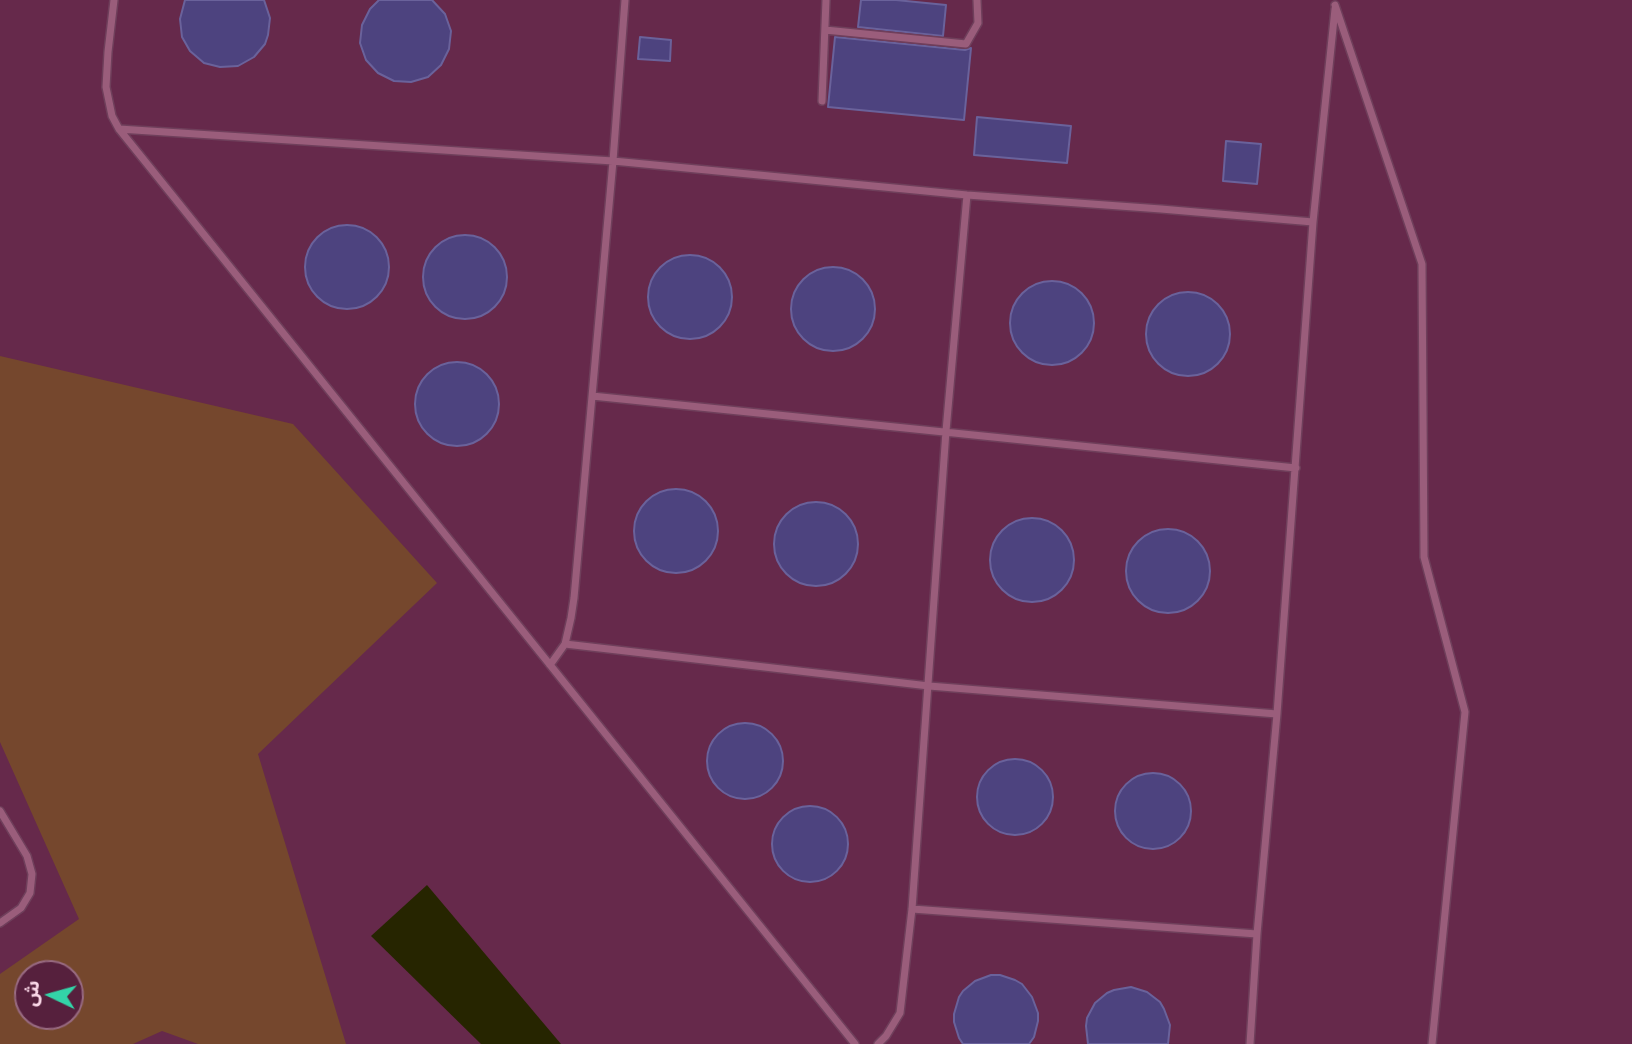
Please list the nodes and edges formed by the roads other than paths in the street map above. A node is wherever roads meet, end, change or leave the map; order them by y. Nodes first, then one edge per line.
1 (114, 0) edge
2 (625, 0) edge
3 (826, 0) edge
4 (978, 0) edge
5 (1336, 2) edge
6 (825, 30) junction
7 (822, 101) dead end
8 (119, 129) junction
9 (613, 161) junction
10 (967, 195) junction
11 (1313, 222) junction
12 (592, 396) junction
13 (946, 432) junction
14 (1296, 468) junction
15 (565, 644) junction
16 (550, 665) junction
17 (929, 686) junction
18 (1277, 714) junction
19 (0, 811) edge
20 (912, 909) junction
21 (0, 923) edge
22 (1257, 934) junction
23 (855, 1044) edge
24 (878, 1044) edge
25 (1250, 1044) edge
26 (1432, 1044) edge

1 - 8 lane
2 - 9 lane
3 - 6 lane
4 - 6 lane
5 - 11 lane
5 - 26 lane
6 - 7 lane
8 - 9 lane
8 - 16 lane
9 - 10 lane
9 - 12 lane
10 - 11 lane
10 - 13 lane
11 - 14 lane
12 - 13 lane
12 - 15 lane
13 - 14 lane
13 - 17 lane
14 - 18 lane
15 - 16 lane
15 - 17 lane
16 - 23 lane
17 - 18 lane
17 - 20 lane
18 - 22 lane
19 - 21 lane
20 - 22 lane
20 - 24 lane
22 - 25 lane

